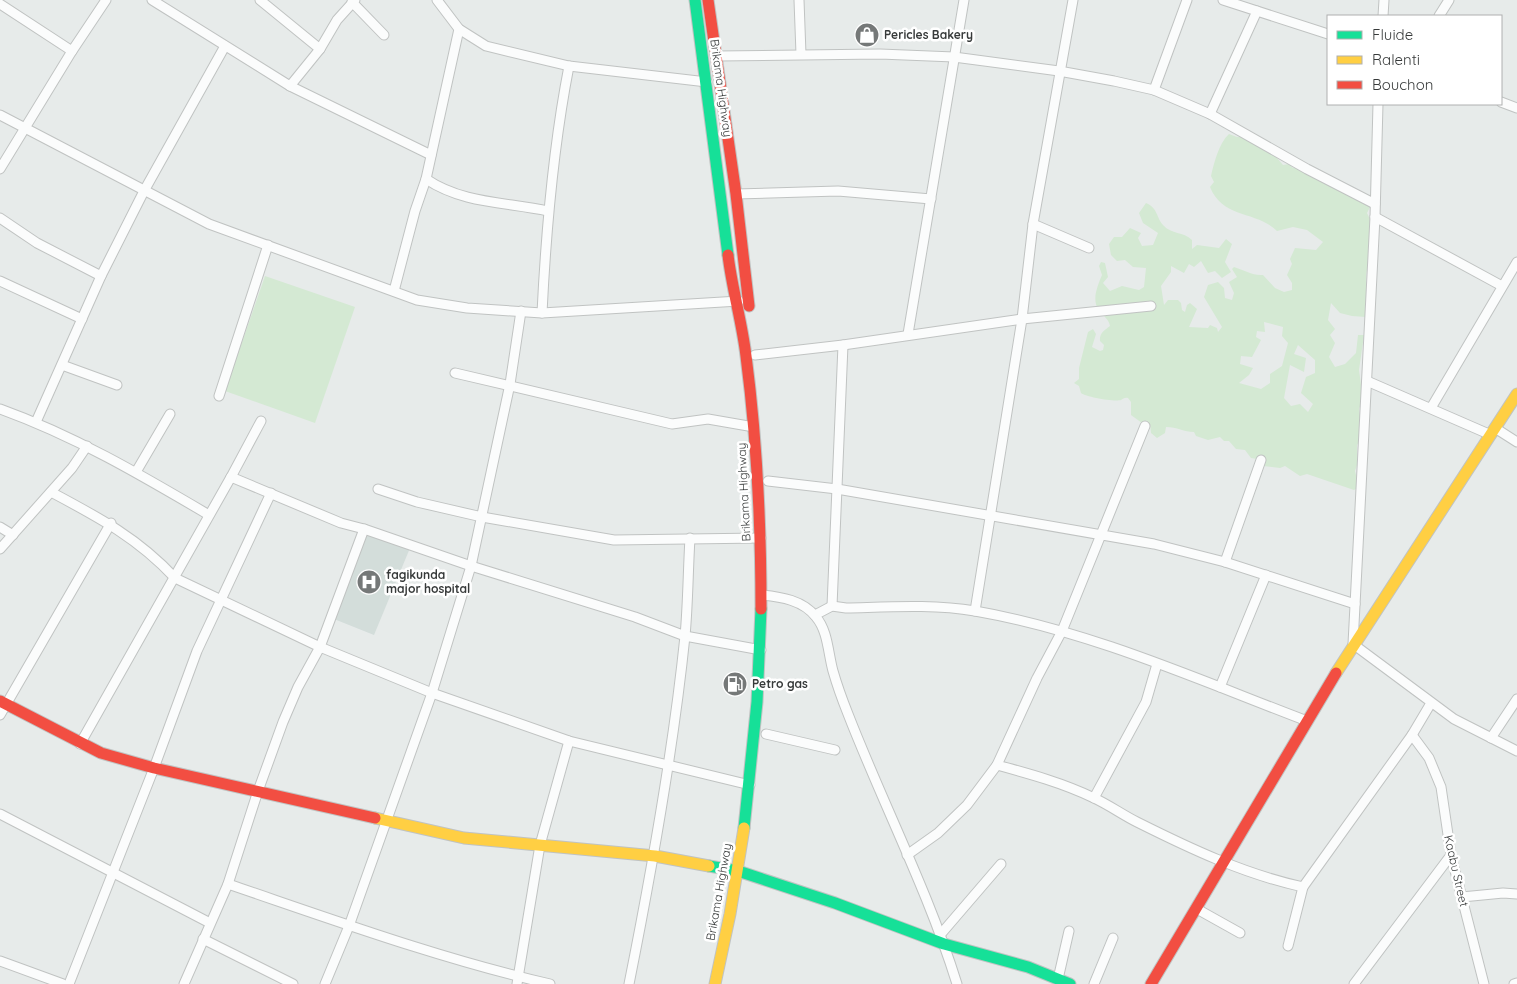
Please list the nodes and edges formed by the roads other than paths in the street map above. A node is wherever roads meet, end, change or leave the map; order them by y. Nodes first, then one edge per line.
1 (106, 0) edge
2 (152, 0) edge
3 (260, 0) edge
4 (437, 0) edge
5 (449, 0) edge
6 (695, 0) edge
7 (708, 0) edge
8 (799, 0) edge
9 (964, 0) edge
10 (1073, 0) edge
11 (1187, 0) edge
12 (1224, 0) edge
13 (1384, 0) edge
14 (1449, 0) edge
15 (353, 1) edge
16 (0, 4) edge
17 (445, 11) junction
18 (1258, 11) junction
19 (1383, 15) edge
20 (1440, 15) edge
21 (459, 29) junction
22 (1327, 34) edge
23 (384, 35) dead end
24 (225, 46) junction
25 (320, 49) junction
26 (72, 51) junction
27 (800, 54) junction
28 (717, 56) junction
29 (954, 57) junction
30 (569, 66) junction
31 (1059, 71) junction
32 (707, 82) junction
33 (290, 86) junction
34 (1154, 90) junction
35 (1502, 102) edge
36 (1378, 105) edge
37 (1517, 108) edge
38 (1210, 114) junction
39 (0, 115) edge
40 (25, 129) junction
41 (431, 155) junction
42 (0, 169) edge
43 (426, 179) junction
44 (144, 191) junction
45 (736, 194) junction
46 (932, 199) junction
47 (1376, 204) junction
48 (548, 211) junction
49 (1375, 217) junction
50 (0, 218) edge
51 (1033, 224) junction
52 (268, 245) junction
53 (1089, 248) dead end
54 (744, 260) junction
55 (729, 262) junction
56 (1517, 262) edge
57 (101, 276) junction
58 (0, 281) edge
59 (1502, 286) junction
60 (394, 291) junction
61 (739, 301) junction
62 (1151, 306) dead end
63 (521, 311) junction
64 (542, 313) junction
65 (82, 319) junction
66 (1022, 319) junction
67 (908, 334) junction
68 (843, 345) junction
69 (755, 355) junction
70 (62, 365) junction
71 (455, 373) dead end
72 (1367, 380) junction
73 (510, 384) junction
74 (118, 385) dead end
75 (1517, 394) edge
76 (219, 396) dead end
77 (1431, 408) junction
78 (0, 409) edge
79 (170, 414) dead end
80 (261, 421) dead end
81 (36, 422) junction
82 (1145, 426) dead end
83 (754, 427) junction
84 (1493, 432) junction
85 (1517, 442) edge
86 (87, 446) junction
87 (1261, 460) dead end
88 (136, 472) junction
89 (232, 477) junction
90 (768, 481) junction
91 (378, 489) dead end
92 (836, 489) junction
93 (51, 492) junction
94 (271, 493) junction
95 (992, 514) junction
96 (209, 515) junction
97 (482, 518) junction
98 (110, 523) junction
99 (0, 527) edge
100 (364, 528) junction
101 (1101, 534) junction
102 (13, 535) junction
103 (690, 538) junction
104 (761, 538) junction
105 (0, 549) edge
106 (1225, 562) junction
107 (471, 566) junction
108 (1266, 575) junction
109 (175, 578) junction
110 (767, 596) junction
111 (221, 599) junction
112 (1355, 604) junction
113 (832, 606) junction
114 (975, 611) junction
115 (815, 615) junction
116 (1062, 631) junction
117 (685, 636) junction
118 (1353, 644) junction
119 (320, 647) junction
120 (761, 650) junction
121 (1157, 664) junction
122 (1220, 687) junction
123 (432, 693) junction
124 (1517, 699) edge
125 (3, 702) edge
126 (1431, 703) junction
127 (0, 714) edge
128 (1307, 721) junction
129 (766, 734) junction
130 (1412, 735) junction
131 (1491, 738) junction
132 (569, 741) junction
133 (80, 744) junction
134 (835, 750) dead end
135 (1517, 750) edge
136 (668, 764) junction
137 (997, 765) junction
138 (154, 768) junction
139 (750, 785) junction
140 (258, 791) junction
141 (1094, 798) junction
142 (0, 814) edge
143 (387, 820) junction
144 (540, 845) junction
145 (907, 855) junction
146 (1451, 855) junction
147 (655, 856) junction
148 (1001, 864) dead end
149 (1224, 864) junction
150 (743, 872) junction
151 (112, 874) junction
152 (228, 884) junction
153 (1303, 887) junction
154 (1517, 894) edge
155 (1462, 897) junction
156 (1197, 909) junction
157 (210, 924) junction
158 (349, 926) junction
159 (1069, 931) dead end
160 (1240, 933) dead end
161 (1113, 938) dead end
162 (203, 939) junction
163 (942, 939) junction
164 (1288, 946) dead end
165 (0, 961) edge
166 (1058, 979) junction
167 (517, 980) edge
168 (1481, 982) edge
169 (63, 984) edge
170 (69, 984) edge
171 (184, 984) edge
172 (293, 984) edge
173 (324, 984) edge
174 (550, 984) edge
175 (629, 984) edge
176 (714, 984) edge
177 (725, 984) edge
178 (957, 984) edge
179 (1070, 984) edge
180 (1094, 984) edge
181 (1151, 984) edge
182 (1354, 984) edge

1 - 26 street
2 - 24 street
3 - 25 street
4 - 17 street
5 - 17 street
6 - 32 main road, Brikama Highway
7 - 28 main road, Brikama Highway
8 - 27 street
9 - 29 street
10 - 31 street
11 - 34 street
12 - 18 street
13 - 19 street
14 - 20 street
15 - 23 street
15 - 25 street
16 - 26 street
17 - 21 street
18 - 22 street
18 - 38 street
21 - 30 street
21 - 41 street
24 - 33 street
24 - 44 street
25 - 33 street
26 - 40 street
27 - 28 street
27 - 29 street
28 - 45 main road, Brikama Highway
29 - 31 street
29 - 46 street
30 - 32 street
30 - 48 street
31 - 34 street
31 - 51 street
32 - 55 main road, Brikama Highway
33 - 41 street
34 - 38 street
35 - 37 street
36 - 47 street
38 - 47 street
39 - 40 street
40 - 42 street
40 - 44 street
41 - 43 street
43 - 48 street
43 - 60 street
44 - 52 street
44 - 57 street
45 - 46 street
45 - 54 main road, Brikama Highway
46 - 67 street
47 - 49 street
48 - 64 street
49 - 59 street
49 - 72 street
50 - 57 street
51 - 53 street
51 - 66 street
52 - 60 street
52 - 76 street
54 - 55 main road
54 - 69 main road, Brikama Highway
55 - 61 main road, Brikama Highway
56 - 59 street
57 - 65 street
58 - 65 street
59 - 77 street
60 - 63 street
61 - 64 street
61 - 83 main road, Brikama Highway
62 - 66 street
63 - 64 street
63 - 73 street
65 - 70 street
66 - 67 street
66 - 95 street
67 - 68 street
68 - 69 street
68 - 92 street
69 - 90 main road, Brikama Highway
70 - 74 street
70 - 81 street
71 - 73 street
72 - 77 street
72 - 112 street
73 - 83 street
73 - 97 street
75 - 84 main road
77 - 84 street
78 - 81 street
79 - 88 street
80 - 89 street
81 - 86 street
82 - 101 street
83 - 104 main road, Brikama Highway
84 - 85 street
84 - 118 main road
86 - 88 street
86 - 93 street
87 - 106 street
88 - 96 street
89 - 94 street
89 - 96 street
90 - 92 street
90 - 110 main road, Brikama Highway
91 - 97 street
92 - 95 street
92 - 113 street
93 - 98 street
93 - 102 street
94 - 100 street
94 - 111 street
95 - 101 street
95 - 114 street
96 - 109 street
97 - 103 street
97 - 107 street
98 - 109 street
98 - 125 street
99 - 102 street
100 - 107 street
100 - 119 street
101 - 106 street
101 - 116 street
102 - 105 street
103 - 104 street
103 - 117 street
104 - 110 main road, Brikama Highway
106 - 108 street
107 - 117 street
107 - 123 street
108 - 112 street
108 - 122 street
109 - 111 street
109 - 133 street
110 - 115 street
110 - 120 main road, Brikama Highway
110 - 129 main road, Brikama Highway
111 - 119 street
111 - 138 street
112 - 118 street
113 - 114 street
113 - 115 street
114 - 116 street
115 - 145 street
116 - 121 street
116 - 137 street
117 - 120 street
117 - 136 street
118 - 126 street
118 - 128 main road
119 - 123 street
119 - 140 street
120 - 139 main road, Brikama Highway
121 - 122 street
121 - 141 street
122 - 128 street
123 - 132 street
123 - 143 street
124 - 131 street
125 - 127 street
125 - 133 main road
126 - 130 street
126 - 131 street
128 - 149 main road
129 - 134 street
129 - 150 main road, Brikama Highway
130 - 146 street, Kaabu Street
130 - 153 street
131 - 135 street
132 - 136 street
132 - 144 street
133 - 138 main road
136 - 139 street
136 - 147 street
137 - 141 street
137 - 145 street
138 - 140 main road
138 - 151 street
139 - 150 main road, Brikama Highway
140 - 143 main road
140 - 152 street
141 - 149 street
142 - 151 street
143 - 144 main road
143 - 158 street
144 - 147 main road
144 - 167 street
145 - 163 street
146 - 155 street, Kaabu Street
146 - 182 street
147 - 150 main road
147 - 175 street
148 - 163 street
149 - 153 street
149 - 156 main road
150 - 163 main road
150 - 176 main road, Brikama Highway
150 - 177 main road, Brikama Highway
151 - 157 street
151 - 170 street
152 - 157 street
152 - 158 street
153 - 164 street
154 - 155 street
155 - 168 street, Kaabu Street
156 - 160 street
156 - 181 main road
157 - 162 street
158 - 167 street
158 - 173 street
159 - 166 street
161 - 180 street
162 - 171 street
162 - 172 street
163 - 166 main road
163 - 178 street
165 - 169 street
166 - 179 main road
167 - 174 street

